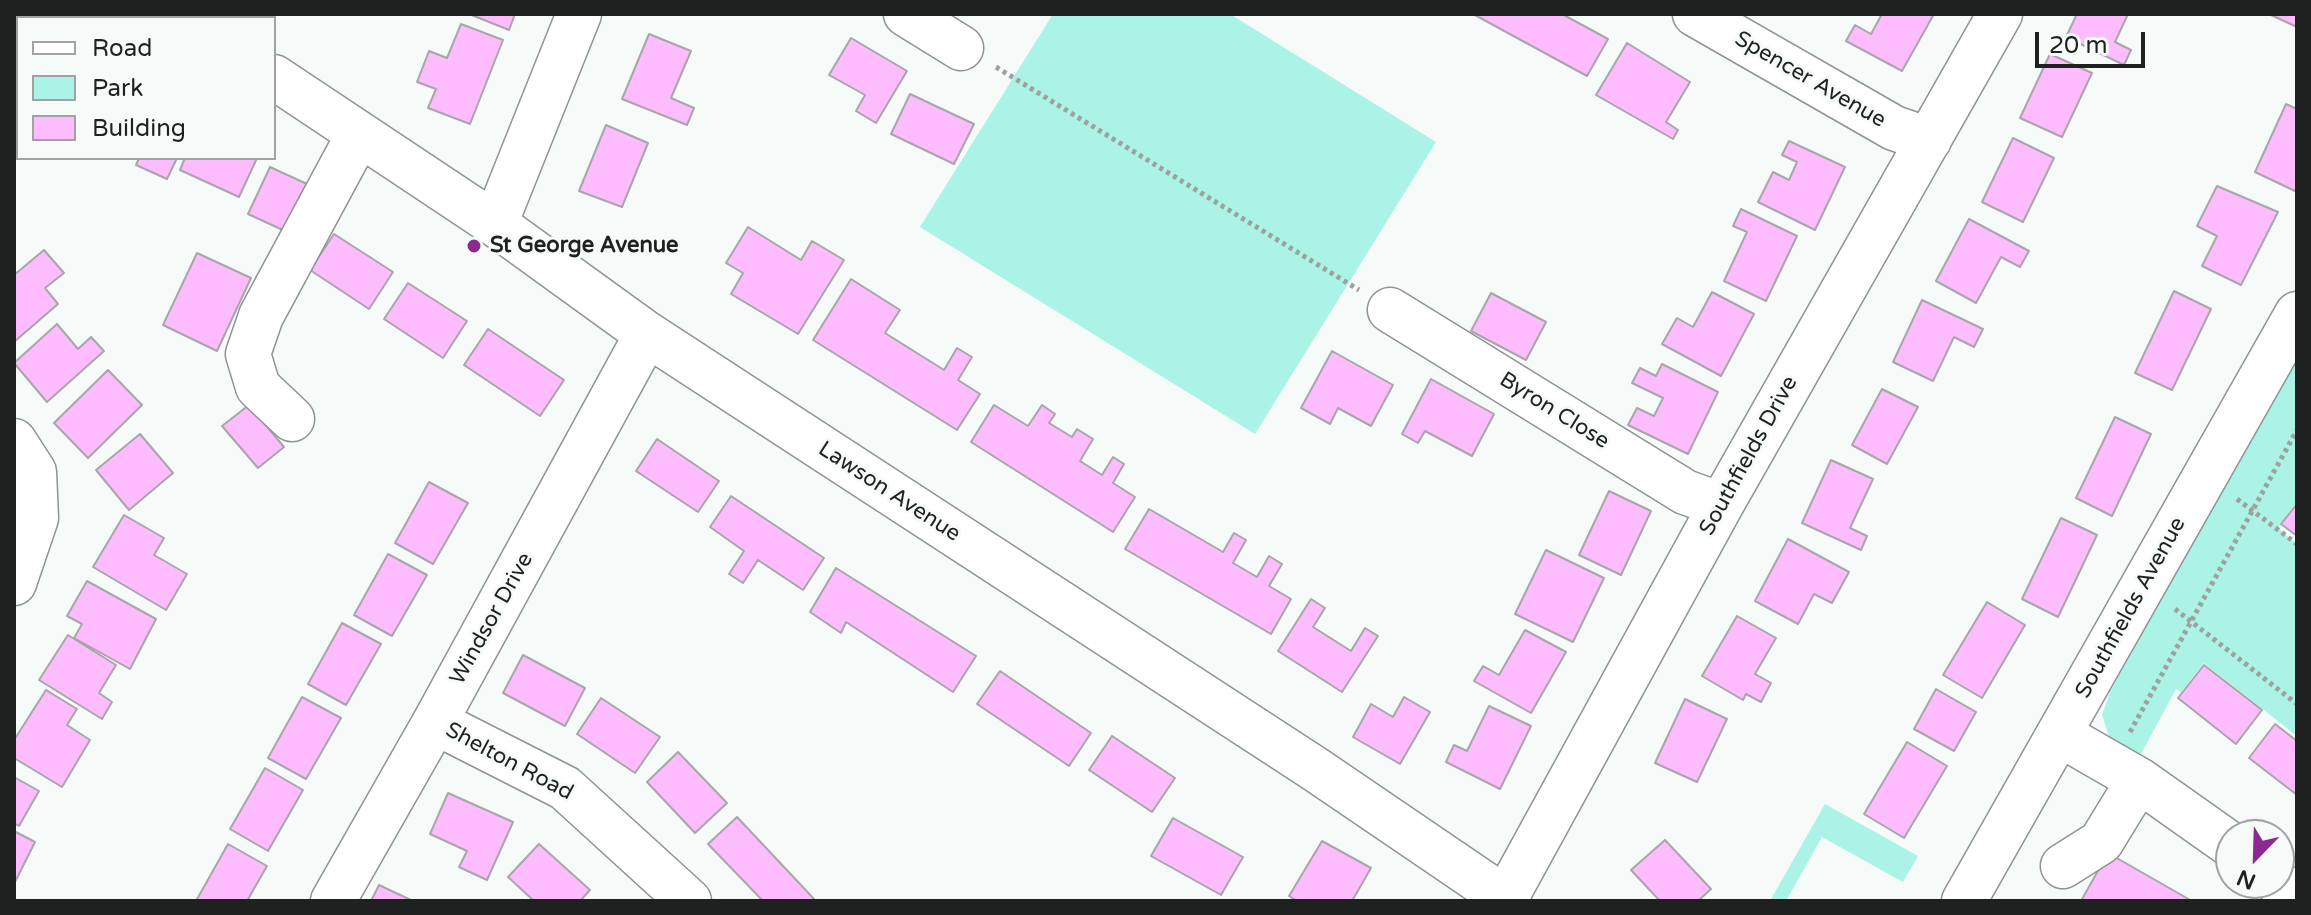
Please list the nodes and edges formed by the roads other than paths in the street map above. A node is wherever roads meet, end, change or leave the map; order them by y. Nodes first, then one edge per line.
1 (579, 14) edge
2 (906, 14) edge
3 (1695, 14) edge
4 (2000, 14) edge
5 (961, 48) road end
6 (276, 78) edge
7 (359, 134) junction
8 (1929, 140) junction
9 (495, 224) junction
10 (1390, 310) road end
11 (2297, 314) edge
12 (647, 334) junction
13 (292, 419) dead end
14 (14, 441) edge
15 (1721, 505) junction
16 (14, 583) edge
17 (435, 722) junction
18 (2059, 734) junction
19 (2126, 772) junction
20 (2215, 834) edge
21 (2063, 866) dead end
22 (1506, 900) edge
23 (333, 901) edge
24 (689, 901) edge
25 (1964, 901) edge

1 - 9 street
2 - 5 street
3 - 8 street, Spencer Avenue
4 - 8 street, Southfields Drive
6 - 7 street, Lawson Avenue
7 - 9 street, Lawson Avenue
7 - 13 street
8 - 15 street, Southfields Drive
9 - 12 street, Lawson Avenue
10 - 15 street, Byron Close
11 - 18 street, Southfields Avenue
12 - 17 street, Windsor Drive
12 - 22 street, Lawson Avenue
14 - 16 street
15 - 22 street, Southfields Drive
17 - 23 street, Windsor Drive
17 - 24 street, Shelton Road
18 - 19 street
18 - 25 street, Southfields Avenue
19 - 20 street
19 - 21 street

